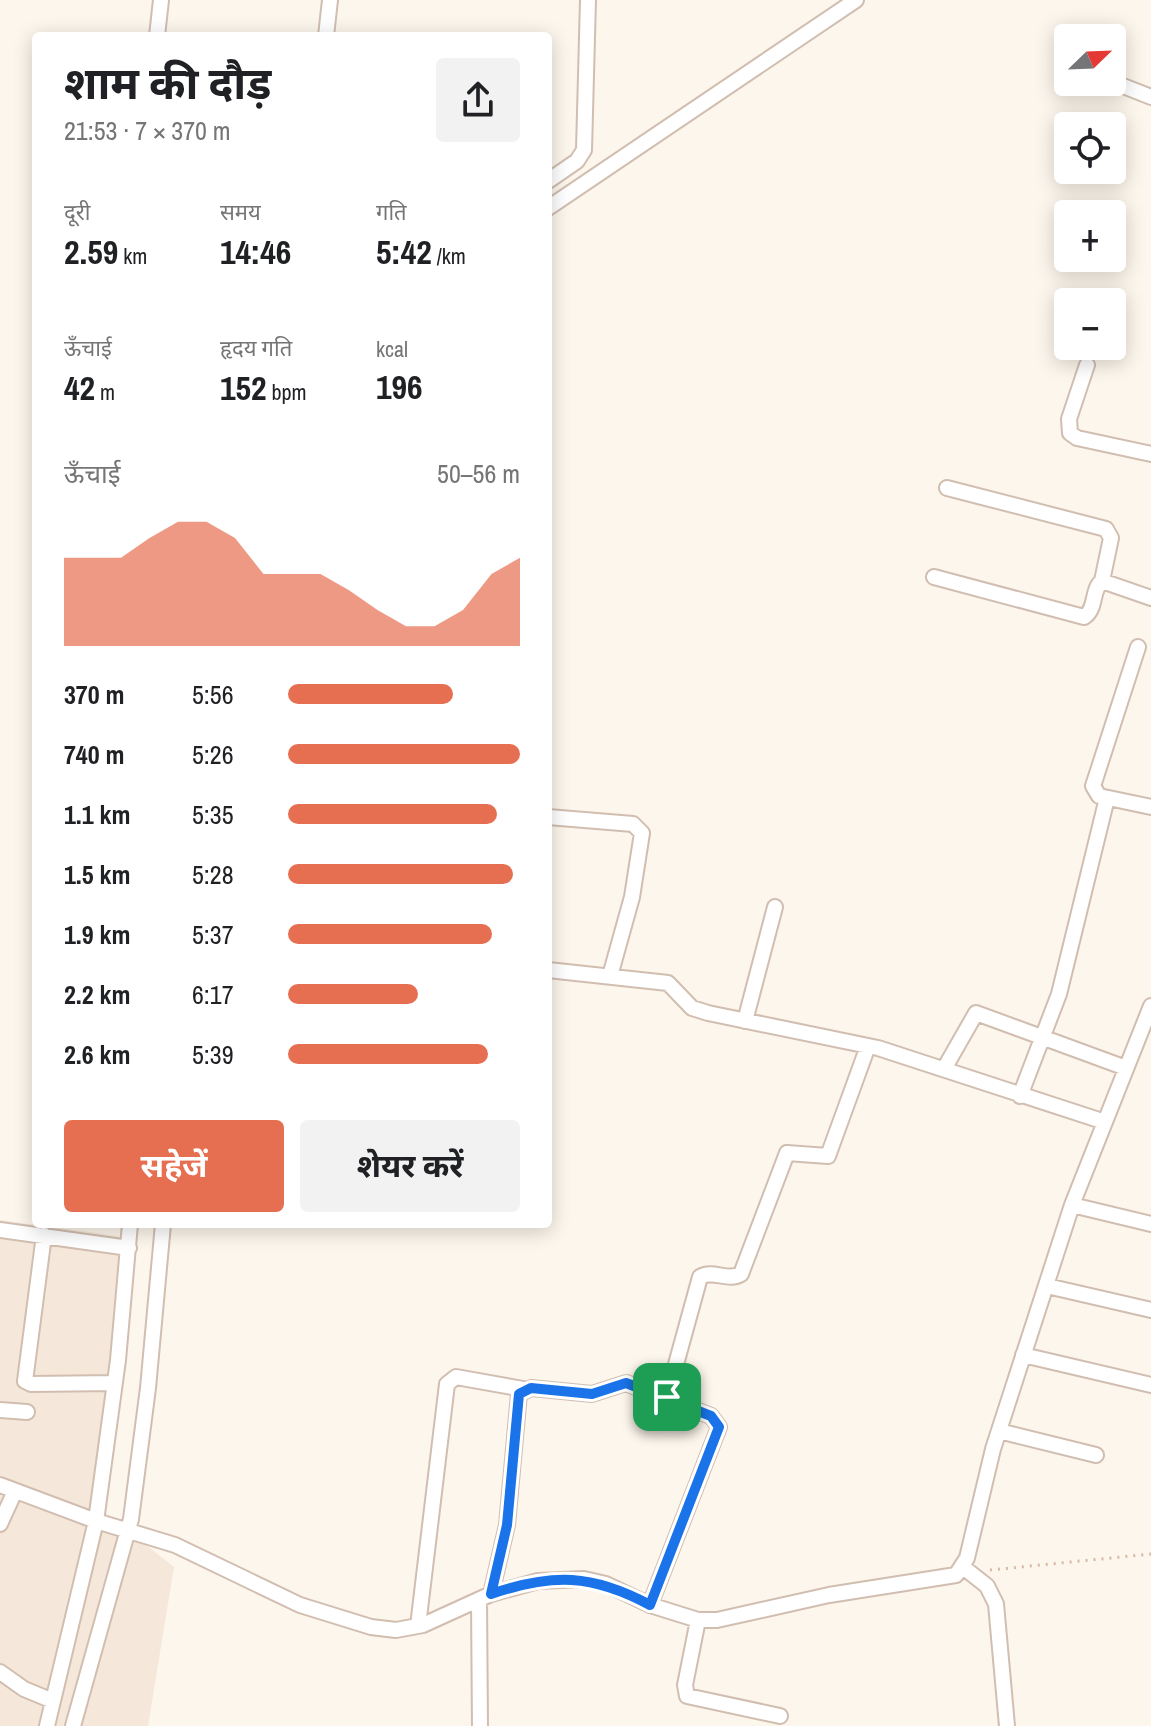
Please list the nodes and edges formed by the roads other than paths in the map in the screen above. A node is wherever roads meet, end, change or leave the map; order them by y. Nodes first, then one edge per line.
1 (161, 0) edge
2 (330, 0) edge
3 (588, 0) edge
4 (856, 0) edge
5 (157, 32) edge
6 (326, 32) edge
7 (1126, 87) edge
8 (1151, 97) edge
9 (552, 178) edge
10 (552, 205) edge
11 (1087, 365) dead end
12 (1151, 454) edge
13 (947, 488) dead end
14 (934, 577) dead end
15 (1102, 581) junction
16 (1151, 598) edge
17 (1138, 647) dead end
18 (1107, 798) junction
19 (1151, 807) edge
20 (552, 817) edge
21 (775, 907) dead end
22 (552, 970) edge
23 (610, 976) junction
24 (1151, 1006) edge
25 (745, 1021) junction
26 (1146, 1034) edge
27 (1042, 1037) junction
28 (868, 1046) junction
29 (1126, 1068) junction
30 (944, 1069) junction
31 (1020, 1096) junction
32 (1105, 1122) junction
33 (1072, 1205) junction
34 (1151, 1224) edge
35 (130, 1228) edge
36 (163, 1228) edge
37 (0, 1230) edge
38 (44, 1235) junction
39 (129, 1248) junction
40 (1047, 1286) junction
41 (1151, 1310) edge
42 (1023, 1355) junction
43 (114, 1383) junction
44 (1151, 1385) edge
45 (523, 1389) junction
46 (667, 1397) junction
47 (0, 1410) edge
48 (27, 1412) dead end
49 (999, 1431) junction
50 (1096, 1455) dead end
51 (0, 1485) edge
52 (15, 1491) junction
53 (0, 1524) edge
54 (112, 1525) junction
55 (967, 1570) junction
56 (485, 1597) junction
57 (650, 1605) junction
58 (698, 1620) junction
59 (418, 1626) junction
60 (0, 1672) edge
61 (53, 1701) junction
62 (780, 1716) dead end
63 (47, 1726) edge
64 (73, 1726) edge
65 (480, 1726) edge
66 (1007, 1726) edge

1 - 5 street
2 - 6 street
3 - 9 street
4 - 10 street
7 - 8 street
11 - 12 street
13 - 15 street
14 - 15 street
15 - 16 street
17 - 18 street
18 - 19 street
18 - 27 street
20 - 23 street
21 - 25 street
22 - 23 street
23 - 25 street
24 - 26 street
25 - 28 street
26 - 29 street
27 - 29 street
27 - 30 street
27 - 31 street
28 - 30 street
28 - 46 street
29 - 32 street
30 - 31 street
31 - 32 street
32 - 33 street
33 - 34 street
33 - 40 street
35 - 39 street
36 - 54 street
37 - 38 street
38 - 39 street
38 - 43 street
39 - 43 street
40 - 41 street
40 - 42 street
42 - 44 street
42 - 49 street
43 - 54 street
45 - 46 street
45 - 56 street
45 - 59 street
46 - 57 street
47 - 48 street
49 - 50 street
49 - 55 street
51 - 52 street
52 - 53 street
52 - 54 street
54 - 59 street
54 - 61 street
54 - 64 street
55 - 58 street
55 - 66 street
56 - 57 street
56 - 59 street
56 - 65 street
57 - 58 street
58 - 62 street
60 - 61 street
61 - 63 street

